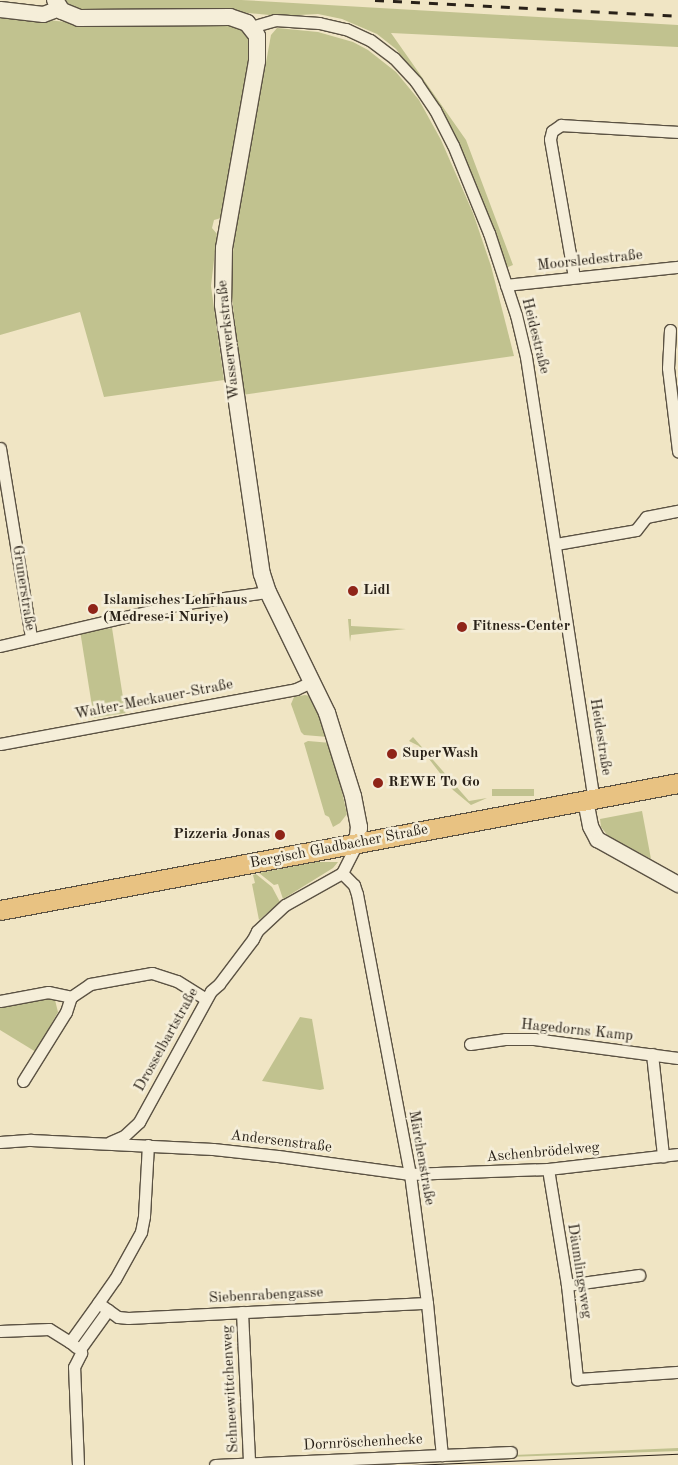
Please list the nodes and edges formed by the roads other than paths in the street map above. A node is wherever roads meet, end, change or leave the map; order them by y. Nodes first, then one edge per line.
1 (57, 4) edge
2 (0, 9) edge
3 (251, 27) junction
4 (678, 132) edge
5 (678, 267) edge
6 (574, 277) junction
7 (506, 285) junction
8 (670, 330) dead end
9 (0, 448) edge
10 (678, 451) edge
11 (678, 512) edge
12 (556, 544) junction
13 (268, 592) junction
14 (31, 638) junction
15 (0, 646) edge
16 (313, 681) junction
17 (0, 744) edge
18 (678, 783) edge
19 (590, 800) junction
20 (357, 844) junction
21 (342, 873) junction
22 (678, 884) edge
23 (0, 910) edge
24 (71, 997) junction
25 (206, 999) junction
26 (0, 1001) edge
27 (470, 1044) dead end
28 (652, 1054) junction
29 (678, 1058) edge
30 (23, 1081) dead end
31 (132, 1130) junction
32 (0, 1142) edge
33 (104, 1143) junction
34 (148, 1145) junction
35 (678, 1154) edge
36 (663, 1156) junction
37 (548, 1169) junction
38 (410, 1174) junction
39 (639, 1275) dead end
40 (567, 1285) junction
41 (427, 1302) junction
42 (98, 1303) junction
43 (108, 1310) junction
44 (242, 1312) junction
45 (0, 1331) edge
46 (70, 1342) junction
47 (80, 1350) junction
48 (678, 1372) edge
49 (511, 1452) dead end
50 (442, 1455) junction
51 (249, 1463) junction
52 (78, 1465) edge
53 (215, 1465) edge

1 - 2 street
1 - 3 main road
3 - 7 street, Heidestraße
3 - 13 main road, Wasserwerkstraße
4 - 6 street
5 - 6 street, Moorsledestraße
6 - 7 street, Moorsledestraße
7 - 12 street, Heidestraße
8 - 10 street
9 - 14 street, Grunerstraße
11 - 12 street
12 - 19 street, Heidestraße
13 - 14 street
13 - 16 main road, Wasserwerkstraße
14 - 15 street
16 - 17 street, Walter-Meckauer-Straße
16 - 20 main road, Wasserwerkstraße
18 - 19 main road, Bergisch Gladbacher Straße
19 - 20 main road, Bergisch Gladbacher Straße
19 - 22 street
20 - 21 street
20 - 23 main road, Bergisch Gladbacher Straße
21 - 25 street, Drosselbartstraße
21 - 38 street, Märchenstraße
24 - 25 street
24 - 26 street
24 - 30 street
25 - 31 street, Drosselbartstraße
27 - 28 street, Hagedorns Kamp
28 - 29 street, Hagedorns Kamp
28 - 36 street, Hagedorns Kamp
31 - 33 street
31 - 34 street
32 - 33 street, Andersenstraße
33 - 34 street, Andersenstraße
34 - 38 street, Andersenstraße
34 - 42 street
35 - 36 street, Aschenbrödelweg
36 - 37 street, Aschenbrödelweg
37 - 38 street, Aschenbrödelweg
37 - 40 street, Däumlingsweg
38 - 41 street, Märchenstraße
39 - 40 street
40 - 48 street, Däumlingsweg
41 - 44 street, Siebenrabengasse
41 - 50 street, Märchenstraße
42 - 43 street, Siebenrabengasse
42 - 46 street
43 - 44 street, Siebenrabengasse
43 - 47 street
44 - 51 street, Schneewittchenweg
45 - 46 street
46 - 47 street
47 - 52 street
49 - 50 street, Dornröschenhecke
50 - 51 street, Dornröschenhecke
51 - 53 street, Dornröschenhecke

